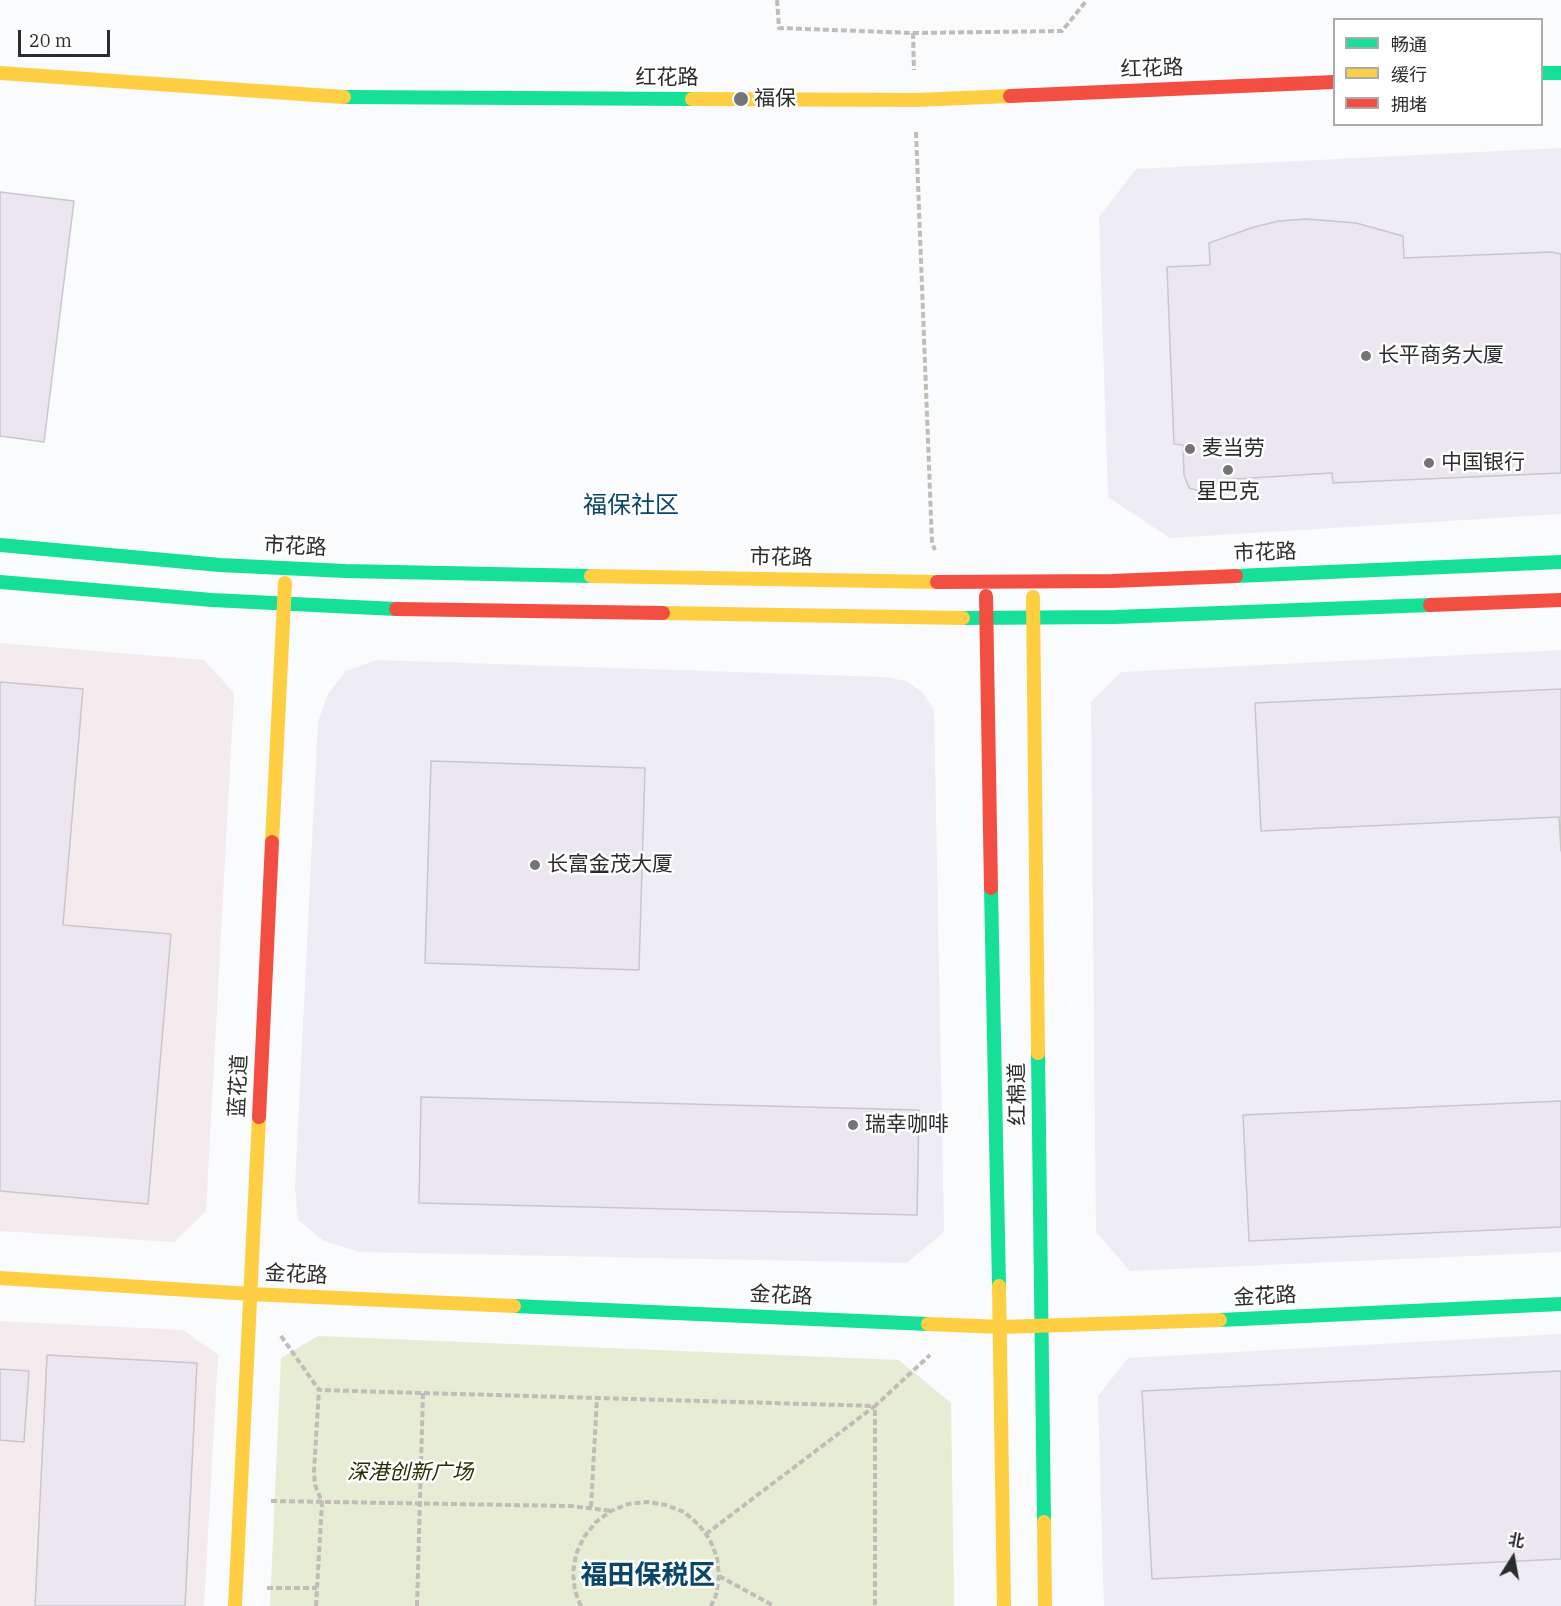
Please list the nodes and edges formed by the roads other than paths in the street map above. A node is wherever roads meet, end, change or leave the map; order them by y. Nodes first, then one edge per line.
1 (1561, 73) edge
2 (0, 74) edge
3 (1543, 74) edge
4 (1333, 82) edge
5 (0, 546) edge
6 (1561, 562) edge
7 (286, 568) junction
8 (0, 582) edge
9 (986, 582) junction
10 (1033, 582) junction
11 (1561, 600) edge
12 (284, 604) junction
13 (986, 617) junction
14 (1034, 617) junction
15 (0, 1278) edge
16 (251, 1294) junction
17 (1561, 1304) edge
18 (1001, 1327) junction
19 (1041, 1327) junction
20 (235, 1606) edge
21 (1004, 1606) edge
22 (1045, 1606) edge

1 - 3 main road
2 - 4 main road, 红花路
5 - 7 main road, 市花路
6 - 10 main road, 市花路
7 - 9 main road, 市花路
7 - 12 main road, 蓝花道
8 - 12 main road
9 - 10 main road, 市花路
9 - 13 main road, 红棉道
10 - 14 main road, 红棉道
11 - 14 main road
12 - 13 main road
12 - 16 main road, 蓝花道
13 - 14 main road
13 - 18 main road, 红棉道
14 - 19 main road, 红棉道
15 - 16 main road, 金花路
16 - 18 main road, 金花路
16 - 20 main road, 蓝花道
17 - 19 main road, 金花路
18 - 19 main road, 金花路
18 - 21 main road, 红棉道
19 - 22 main road, 红棉道

